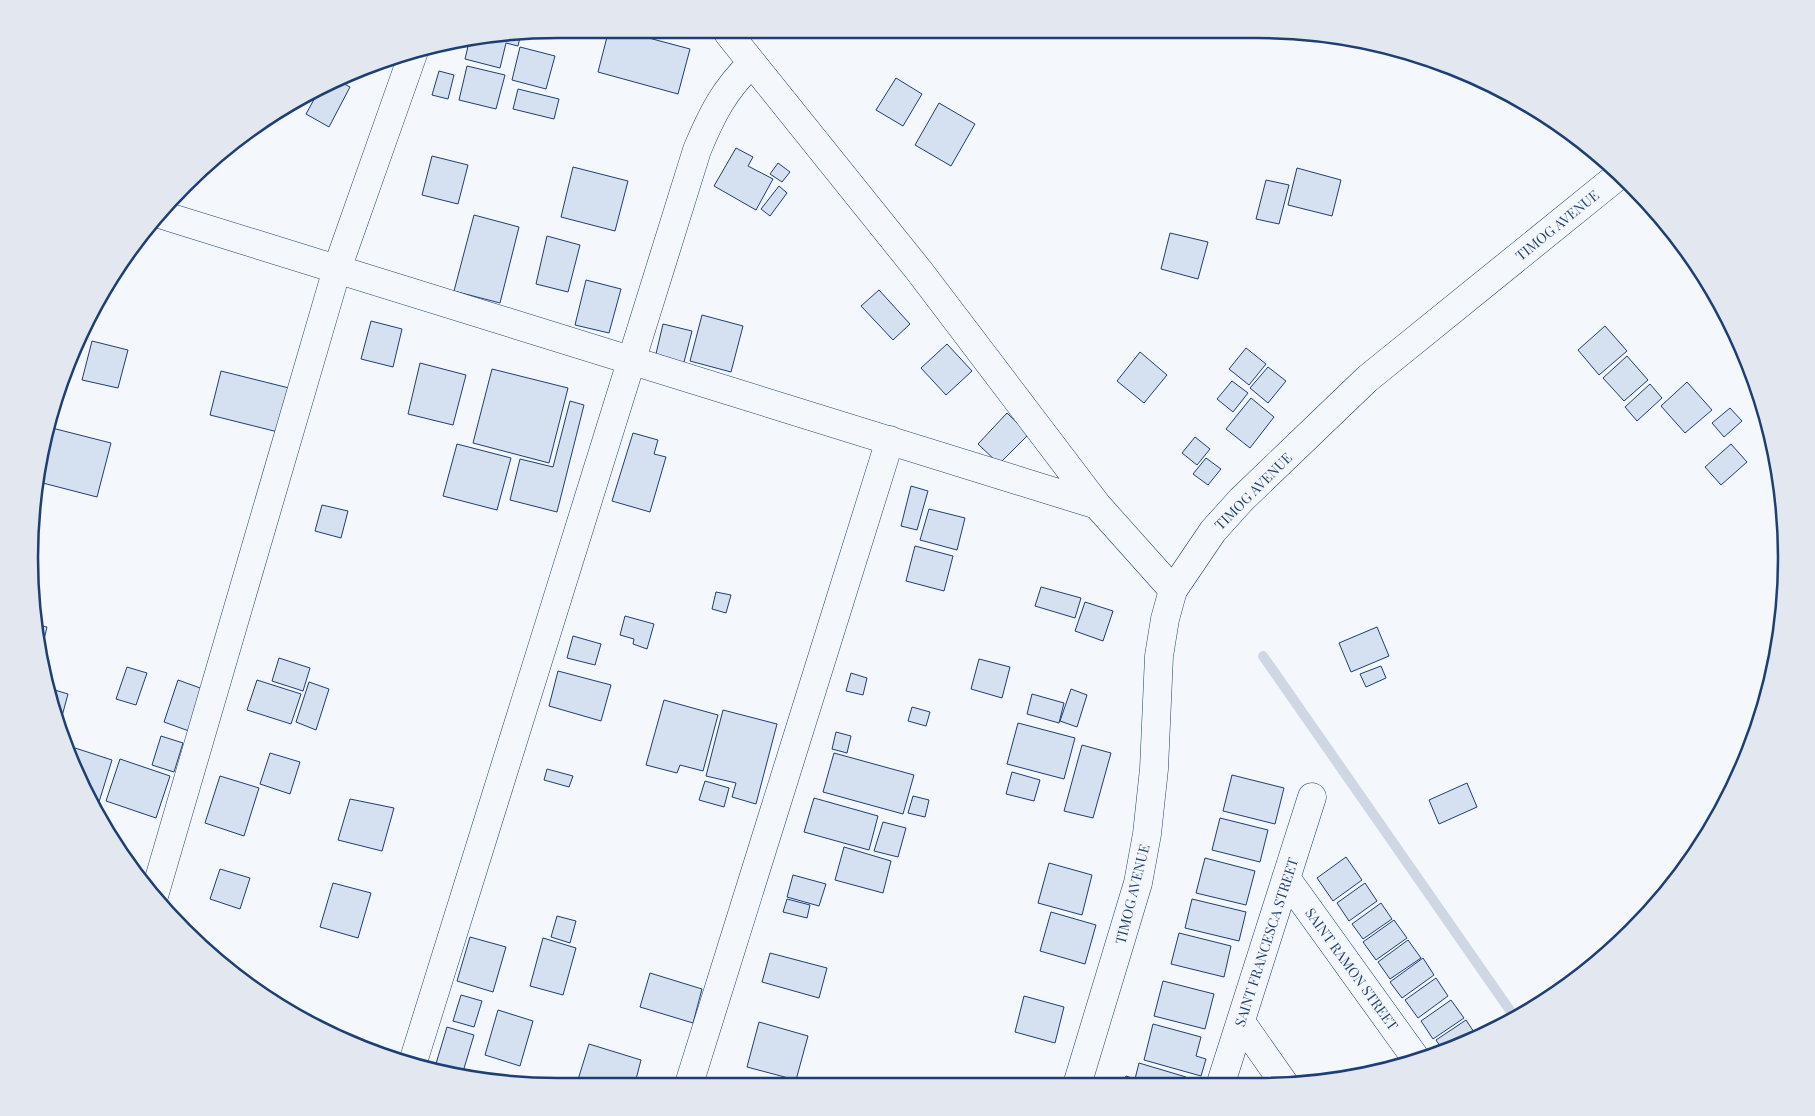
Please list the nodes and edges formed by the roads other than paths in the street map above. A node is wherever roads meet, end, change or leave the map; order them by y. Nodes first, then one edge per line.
1 (732, 38) edge
2 (411, 59) edge
3 (752, 63) junction
4 (1614, 179) edge
5 (166, 216) edge
6 (338, 269) junction
7 (631, 360) junction
8 (890, 440) junction
9 (1097, 505) junction
10 (1173, 590) junction
11 (1312, 797) dead end
12 (1286, 878) junction
13 (156, 888) edge
14 (1241, 1022) junction
15 (1413, 1054) edge
16 (414, 1058) edge
17 (1280, 1077) edge
18 (691, 1078) edge
19 (1079, 1078) edge
20 (1223, 1078) edge

1 - 3 street
2 - 6 street
3 - 7 street
3 - 9 street
4 - 10 street, TIMOG AVENUE
5 - 6 street
6 - 7 street
6 - 13 street
7 - 8 street
7 - 16 street
8 - 9 street
8 - 18 street
9 - 10 street
10 - 19 street, TIMOG AVENUE
11 - 12 street, SAINT FRANCESCA STREET
12 - 14 street, SAINT FRANCESCA STREET
12 - 15 street, SAINT RAMON STREET
14 - 17 street
14 - 20 street, SAINT FRANCESCA STREET

